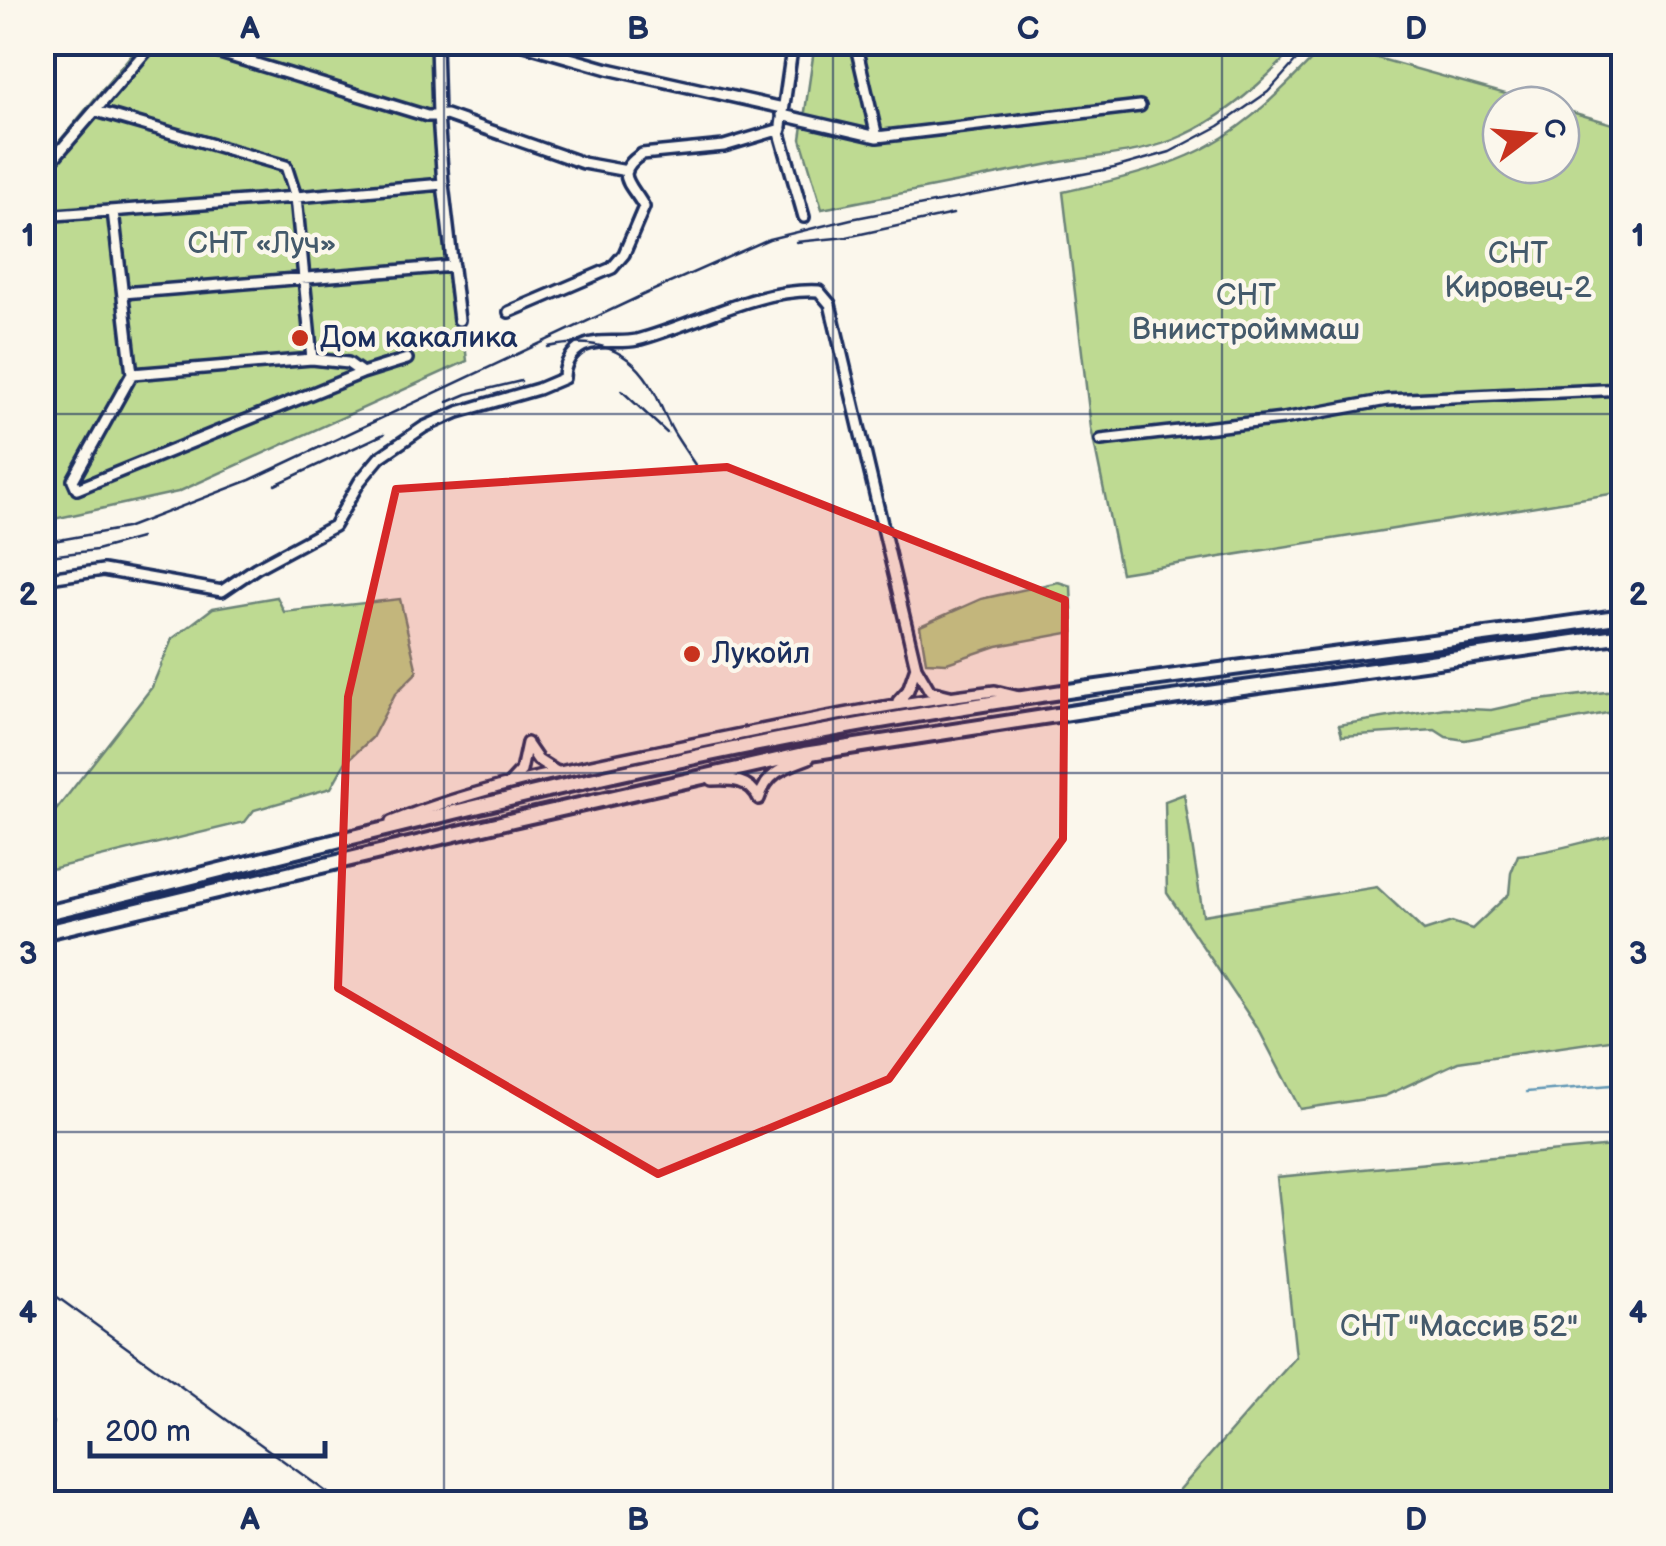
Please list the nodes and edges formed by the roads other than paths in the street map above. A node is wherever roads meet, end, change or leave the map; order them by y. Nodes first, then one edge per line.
1 (154, 42) edge
2 (184, 42) edge
3 (436, 42) edge
4 (514, 42) edge
5 (793, 42) edge
6 (855, 42) edge
7 (1140, 106) dead end
8 (96, 111) junction
9 (782, 112) junction
10 (438, 116) junction
11 (780, 129) junction
12 (877, 137) junction
13 (627, 171) junction
14 (42, 172) edge
15 (443, 184) junction
16 (296, 196) junction
17 (113, 212) junction
18 (42, 216) edge
19 (804, 216) dead end
20 (453, 266) junction
21 (305, 277) junction
22 (122, 293) junction
23 (509, 312) dead end
24 (459, 320) dead end
25 (312, 359) junction
26 (407, 359) dead end
27 (362, 373) junction
28 (132, 374) junction
29 (1624, 388) edge
30 (1101, 440) dead end
31 (42, 579) edge
32 (1624, 616) edge
33 (1624, 635) edge
34 (916, 666) junction
35 (950, 696) junction
36 (1026, 698) junction
37 (890, 704) junction
38 (838, 748) junction
39 (557, 772) junction
40 (674, 782) junction
41 (509, 784) junction
42 (356, 836) junction
43 (42, 914) edge
44 (42, 933) edge

1 - 8 street
2 - 10 street
3 - 10 street
4 - 9 street
5 - 9 street
6 - 12 street
7 - 12 street
8 - 14 street
8 - 16 street
9 - 11 street
9 - 12 street
10 - 13 street
10 - 15 street
11 - 13 street
11 - 19 street
13 - 23 street
15 - 16 street
15 - 20 street
16 - 17 street
16 - 21 street
17 - 18 street
17 - 22 street
20 - 21 street
20 - 24 street
21 - 22 street
21 - 25 street
22 - 28 street
25 - 27 street
25 - 28 street
26 - 27 street
27 - 28 street
29 - 30 street
31 - 34 street
32 - 36 highway
33 - 38 highway
34 - 35 street
34 - 37 street
35 - 36 street
35 - 37 street
36 - 42 highway
37 - 39 street
38 - 40 highway
38 - 40 street
39 - 41 street
39 - 41 street
40 - 44 highway
41 - 42 street
42 - 43 highway

